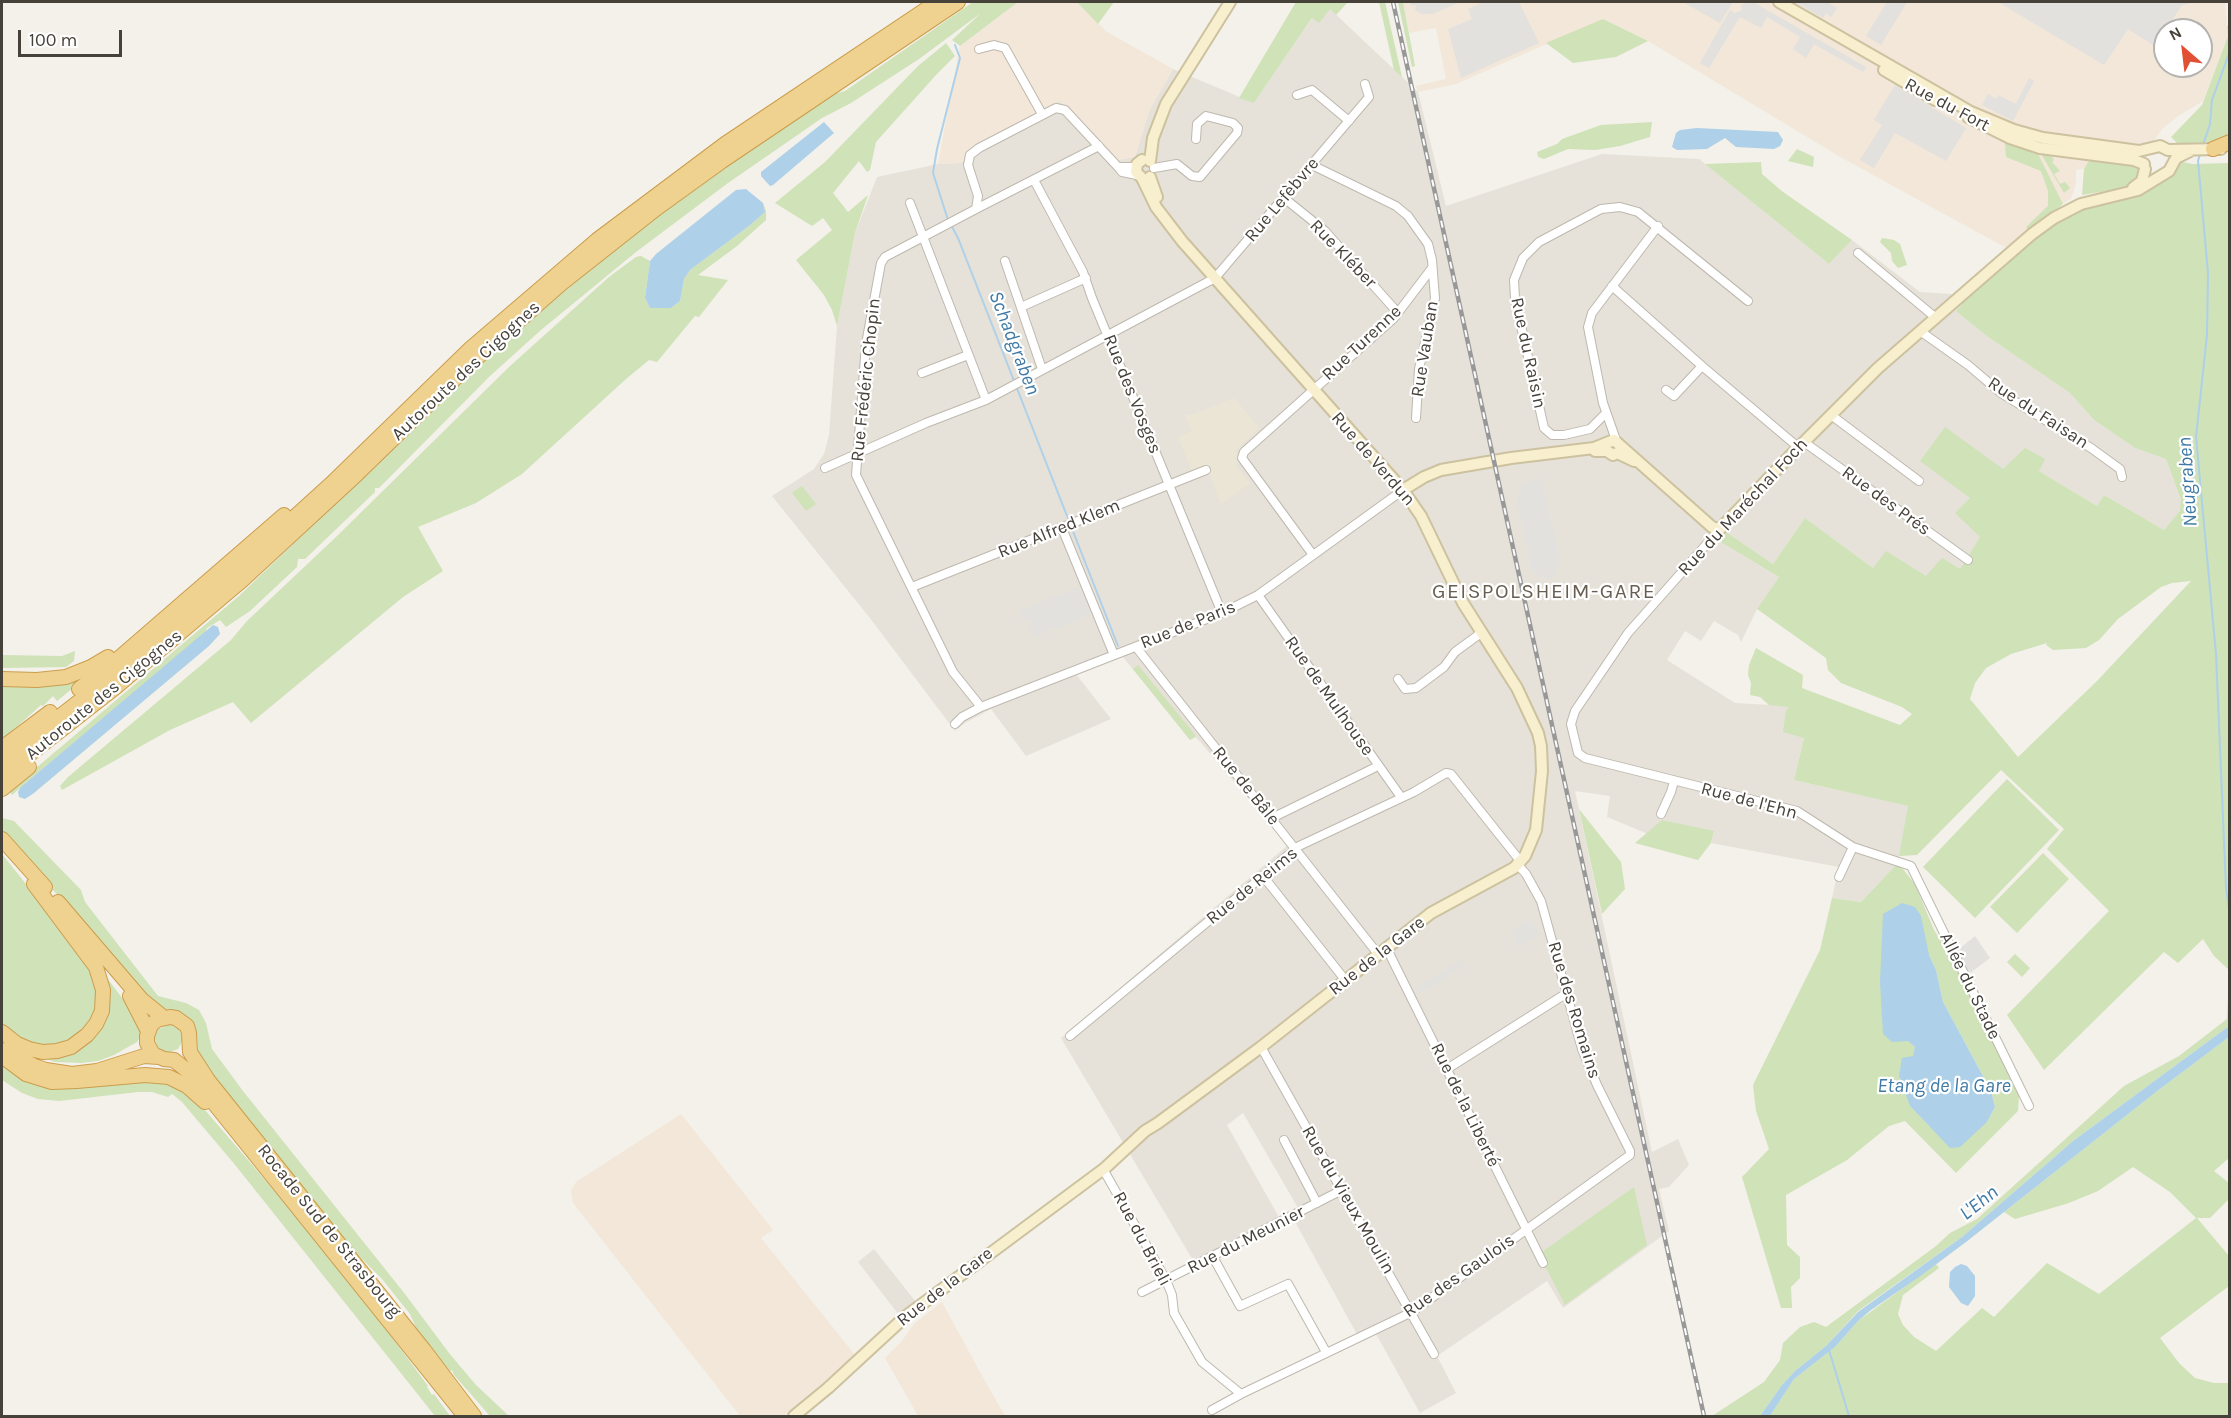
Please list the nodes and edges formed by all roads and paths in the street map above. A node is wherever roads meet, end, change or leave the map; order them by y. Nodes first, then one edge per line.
1 (937, 2) edge
2 (958, 2) edge
3 (1230, 2) edge
4 (1767, 2) edge
5 (1779, 2) edge
6 (979, 49) dead end
7 (1365, 84) dead end
8 (1297, 95) dead end
9 (1042, 114) junction
10 (1349, 121) junction
11 (1196, 139) dead end
12 (2229, 142) edge
13 (1099, 146) junction
14 (2229, 149) edge
15 (2168, 150) junction
16 (2192, 150) junction
17 (2209, 150) junction
18 (2147, 151) junction
19 (2173, 162) junction
20 (1312, 165) junction
21 (2145, 167) junction
22 (1144, 169) junction
23 (2161, 175) junction
24 (1034, 180) junction
25 (1284, 198) junction
26 (910, 203) dead end
27 (976, 209) junction
28 (1658, 226) junction
29 (2032, 234) junction
30 (923, 236) junction
31 (1858, 253) dead end
32 (1005, 261) dead end
33 (1432, 268) junction
34 (1086, 278) junction
35 (1215, 278) junction
36 (1612, 286) junction
37 (1748, 301) dead end
38 (1021, 307) junction
39 (1398, 313) junction
40 (1936, 318) junction
41 (1920, 331) junction
42 (1108, 335) junction
43 (968, 355) junction
44 (1701, 366) junction
45 (1042, 369) junction
46 (922, 373) dead end
47 (1313, 389) junction
48 (1666, 390) dead end
49 (986, 400) junction
50 (1603, 403) junction
51 (406, 410) junction
52 (1831, 415) junction
53 (1603, 416) junction
54 (1416, 418) dead end
55 (1801, 444) junction
56 (1612, 446) junction
57 (859, 452) junction
58 (825, 468) dead end
59 (1206, 470) dead end
60 (2122, 477) dead end
61 (1919, 481) dead end
62 (1169, 484) junction
63 (1403, 490) junction
64 (1062, 528) junction
65 (1720, 529) junction
66 (1313, 555) junction
67 (1968, 560) dead end
68 (912, 587) junction
69 (1258, 595) junction
70 (185, 602) junction
71 (1222, 613) junction
72 (1481, 633) junction
73 (1136, 647) junction
74 (1114, 655) junction
75 (151, 658) junction
76 (2, 679) edge
77 (1398, 679) dead end
78 (981, 707) junction
79 (1571, 718) joint
80 (955, 724) dead end
81 (2, 748) edge
82 (2, 761) edge
83 (1374, 768) dead end
84 (2, 776) edge
85 (1674, 781) junction
86 (2, 789) edge
87 (1401, 798) junction
88 (1661, 814) dead end
89 (1272, 818) junction
90 (2, 838) edge
91 (2, 847) edge
92 (1853, 847) junction
93 (1295, 848) junction
94 (1520, 863) junction
95 (1911, 866) joint
96 (1263, 876) junction
97 (1839, 877) dead end
98 (34, 884) junction
99 (1382, 951) junction
100 (1346, 981) junction
101 (1567, 993) junction
102 (163, 1017) junction
103 (2, 1032) edge
104 (148, 1033) junction
105 (1070, 1036) dead end
106 (2, 1039) edge
107 (190, 1042) junction
108 (2, 1047) edge
109 (1261, 1047) junction
110 (2, 1056) edge
111 (164, 1058) junction
112 (1447, 1069) junction
113 (2029, 1106) dead end
114 (1158, 1123) junction
115 (1284, 1140) dead end
116 (1630, 1155) joint
117 (1104, 1168) junction
118 (271, 1174) junction
119 (1342, 1190) junction
120 (1317, 1203) junction
121 (1526, 1229) junction
122 (1213, 1257) junction
123 (1543, 1263) dead end
124 (1166, 1280) junction
125 (1142, 1292) dead end
126 (1412, 1312) junction
127 (1326, 1352) junction
128 (421, 1353) junction
129 (1434, 1354) dead end
130 (1241, 1394) junction
131 (1212, 1410) dead end
132 (457, 1416) edge
133 (465, 1416) edge
134 (474, 1416) edge
135 (483, 1416) edge
136 (794, 1416) edge

1 - 51 highway, Autoroute des Cigognes
2 - 75 highway, Autoroute des Cigognes
3 - 22 main road
4 - 21 main road, Rue du Fort
5 - 18 main road, Rue du Fort
6 - 9 street
7 - 10 street, Rue Lefèbvre
8 - 10 street
9 - 13 street
9 - 27 street
10 - 20 street, Rue Lefèbvre
11 - 22 street
12 - 17 highway
13 - 22 street
13 - 24 street, Rue Frédéric Chopin
14 - 17 main road, Rue du Fort
15 - 16 main road, Rue du Fort
15 - 18 main road, Rue du Fort
15 - 19 main road
16 - 17 main road, Rue du Fort
16 - 19 main road
18 - 21 main road
19 - 23 main road
20 - 25 street, Rue Lefèbvre
20 - 33 street, Rue Vauban
21 - 23 main road, Rue du Fort
21 - 29 main road, Rue du Maréchal Foch
22 - 35 main road, Rue de Verdun
23 - 29 main road, Rue du Maréchal Foch
24 - 27 street, Rue Frédéric Chopin
24 - 34 street, Rue des Vosges
25 - 35 street, Rue Lefèbvre
25 - 39 street, Rue Kléber
26 - 30 street
27 - 30 street, Rue Frédéric Chopin
28 - 36 street
28 - 37 street
28 - 53 street, Rue du Raisin
29 - 40 main road, Rue du Maréchal Foch
30 - 43 street
30 - 57 street, Rue Frédéric Chopin
31 - 40 street
32 - 38 street
33 - 39 street, Rue Turenne
33 - 54 street, Rue Vauban
34 - 38 street
34 - 42 street, Rue des Vosges
35 - 42 street
35 - 47 main road, Rue de Verdun
36 - 44 street, Rue des Prés
36 - 50 street
38 - 45 street
39 - 47 street, Rue Turenne
40 - 41 main road, Rue du Maréchal Foch
41 - 52 main road, Rue du Maréchal Foch
41 - 60 street, Rue du Faisan
42 - 45 street
42 - 62 street, Rue des Vosges
43 - 46 street
43 - 49 street
44 - 48 street
44 - 55 street, Rue des Prés
45 - 49 street
47 - 63 main road, Rue de Verdun
47 - 66 street, Rue Turenne
49 - 57 street
50 - 53 street
50 - 56 street
51 - 70 highway
51 - 82 highway, Autoroute des Cigognes
52 - 55 main road, Rue du Maréchal Foch
52 - 61 street
53 - 56 street
55 - 65 main road, Rue du Maréchal Foch
55 - 67 street, Rue des Prés
56 - 63 main road
56 - 65 main road
57 - 58 street
57 - 68 street, Rue Frédéric Chopin
59 - 62 street, Rue Alfred Klem
62 - 64 street, Rue Alfred Klem
62 - 71 street, Rue des Vosges
63 - 66 street, Rue de Paris
63 - 72 main road, Rue de Verdun
64 - 68 street, Rue Alfred Klem
64 - 74 street
65 - 79 street, Rue du Maréchal Foch
66 - 69 street, Rue de Paris
68 - 78 street, Rue Frédéric Chopin
69 - 71 street, Rue de Paris
69 - 87 street, Rue de Mulhouse
70 - 76 highway
70 - 81 highway
71 - 73 street, Rue de Paris
72 - 77 street
72 - 94 main road, Rue de Verdun
73 - 74 street, Rue de Paris
73 - 89 street, Rue de Bâle
74 - 78 street, Rue de Paris
75 - 84 highway, Autoroute des Cigognes
75 - 86 highway
78 - 80 street, Rue de Paris
79 - 85 street, Rue de l'Ehn
83 - 89 street
85 - 88 street
85 - 92 street, Rue de l'Ehn
87 - 93 street, Rue de Reims
87 - 94 street, Rue de Reims
89 - 93 street, Rue de Bâle
90 - 102 highway
91 - 98 highway
92 - 95 street, Rue de l'Ehn
92 - 97 street
93 - 96 street, Rue de Reims
93 - 99 street, Rue de Bâle
94 - 99 main road, Rue de la Gare
94 - 101 street, Rue des Romains
95 - 113 street, Allée du Stade
96 - 100 street
96 - 105 street, Rue de Reims
98 - 103 highway
98 - 104 highway
99 - 100 main road, Rue de la Gare
99 - 112 street, Rue de la Liberté
100 - 109 main road, Rue de la Gare
101 - 112 street
101 - 116 street, Rue des Romains
102 - 104 highway
102 - 107 highway
104 - 106 highway
104 - 111 highway
107 - 111 highway
107 - 128 highway, Rocade Sud de Strasbourg
108 - 111 highway
109 - 114 main road, Rue de la Gare
109 - 119 street, Rue du Vieux Moulin
110 - 118 highway
111 - 118 highway, Rocade Sud de Strasbourg
112 - 121 street, Rue de la Liberté
114 - 117 main road, Rue de la Gare
114 - 117 main road, Rue de la Gare
115 - 120 street, Rue du Meunier
116 - 121 street, Rue des Gaulois
117 - 124 street, Rue du Brieli
117 - 136 main road, Rue de la Gare
118 - 128 highway, Rocade Sud de Strasbourg
119 - 120 street, Rue du Meunier
119 - 126 street, Rue du Vieux Moulin
120 - 122 street, Rue du Meunier
121 - 123 street, Rue de la Liberté
121 - 126 street, Rue des Gaulois
122 - 124 street, Rue du Meunier
122 - 127 street
124 - 125 street, Rue du Meunier
124 - 130 street, Rue du Brieli
126 - 127 street, Rue des Gaulois
126 - 129 street, Rue du Vieux Moulin
127 - 130 street, Rue des Gaulois
128 - 132 highway
128 - 133 highway, Rocade Sud de Strasbourg
128 - 134 highway, Rocade Sud de Strasbourg
128 - 135 highway
130 - 131 street, Rue des Gaulois

